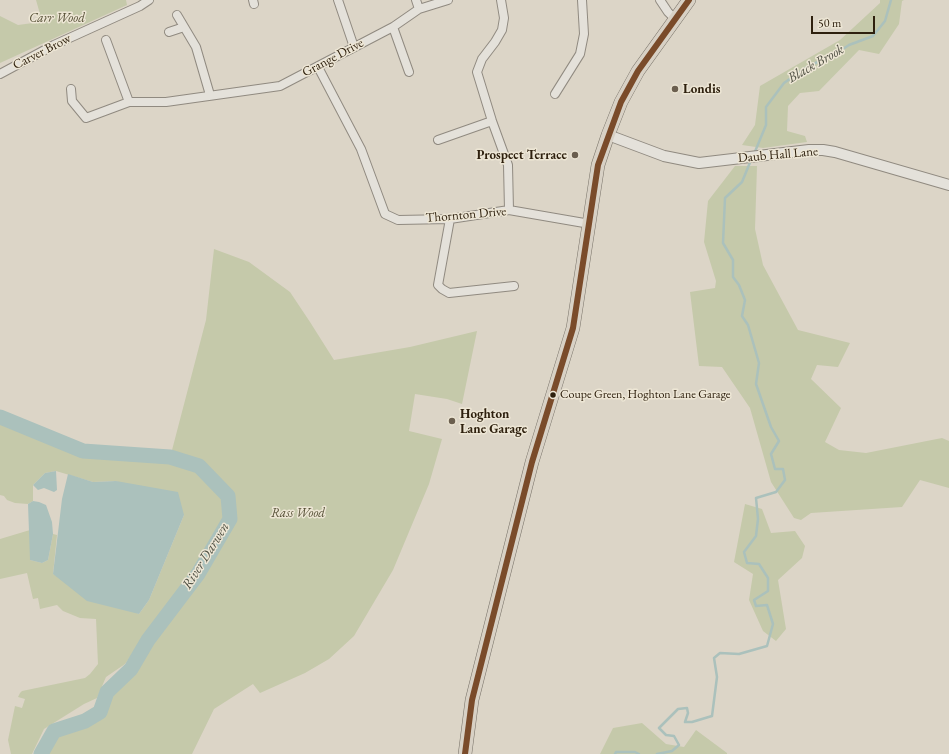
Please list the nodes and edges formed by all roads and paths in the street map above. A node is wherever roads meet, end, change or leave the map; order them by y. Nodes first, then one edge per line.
1 (149, 0) edge
2 (338, 0) edge
3 (416, 0) edge
4 (448, 0) edge
5 (501, 0) edge
6 (582, 0) edge
7 (660, 0) edge
8 (689, 0) edge
9 (419, 9) junction
10 (177, 15) dead end
11 (675, 19) junction
12 (184, 27) junction
13 (394, 27) junction
14 (168, 32) dead end
15 (106, 40) dead end
16 (354, 46) junction
17 (318, 67) junction
18 (409, 72) dead end
19 (0, 74) edge
20 (71, 89) dead end
21 (555, 94) dead end
22 (210, 95) junction
23 (129, 102) junction
24 (492, 121) junction
25 (608, 135) junction
26 (438, 140) dead end
27 (949, 185) edge
28 (509, 210) junction
29 (450, 219) junction
30 (590, 224) junction
31 (514, 286) dead end
32 (465, 754) edge

1 - 19 street, Carver Brow
2 - 16 street
3 - 9 street
4 - 9 street, Grange Drive
5 - 24 street
6 - 21 street
7 - 11 street
8 - 11 main road
9 - 13 street, Grange Drive
10 - 12 street
11 - 25 main road
12 - 14 street
12 - 22 street
13 - 16 street, Grange Drive
13 - 18 street
15 - 23 street
16 - 17 street, Grange Drive
17 - 22 street, Grange Drive
17 - 29 street, Thornton Drive
20 - 23 street, Grange Drive
22 - 23 street, Grange Drive
24 - 26 street
24 - 28 street
25 - 27 street, Daub Hall Lane
25 - 30 main road
28 - 29 street, Thornton Drive
28 - 30 street, Thornton Drive
29 - 31 street
30 - 32 main road

